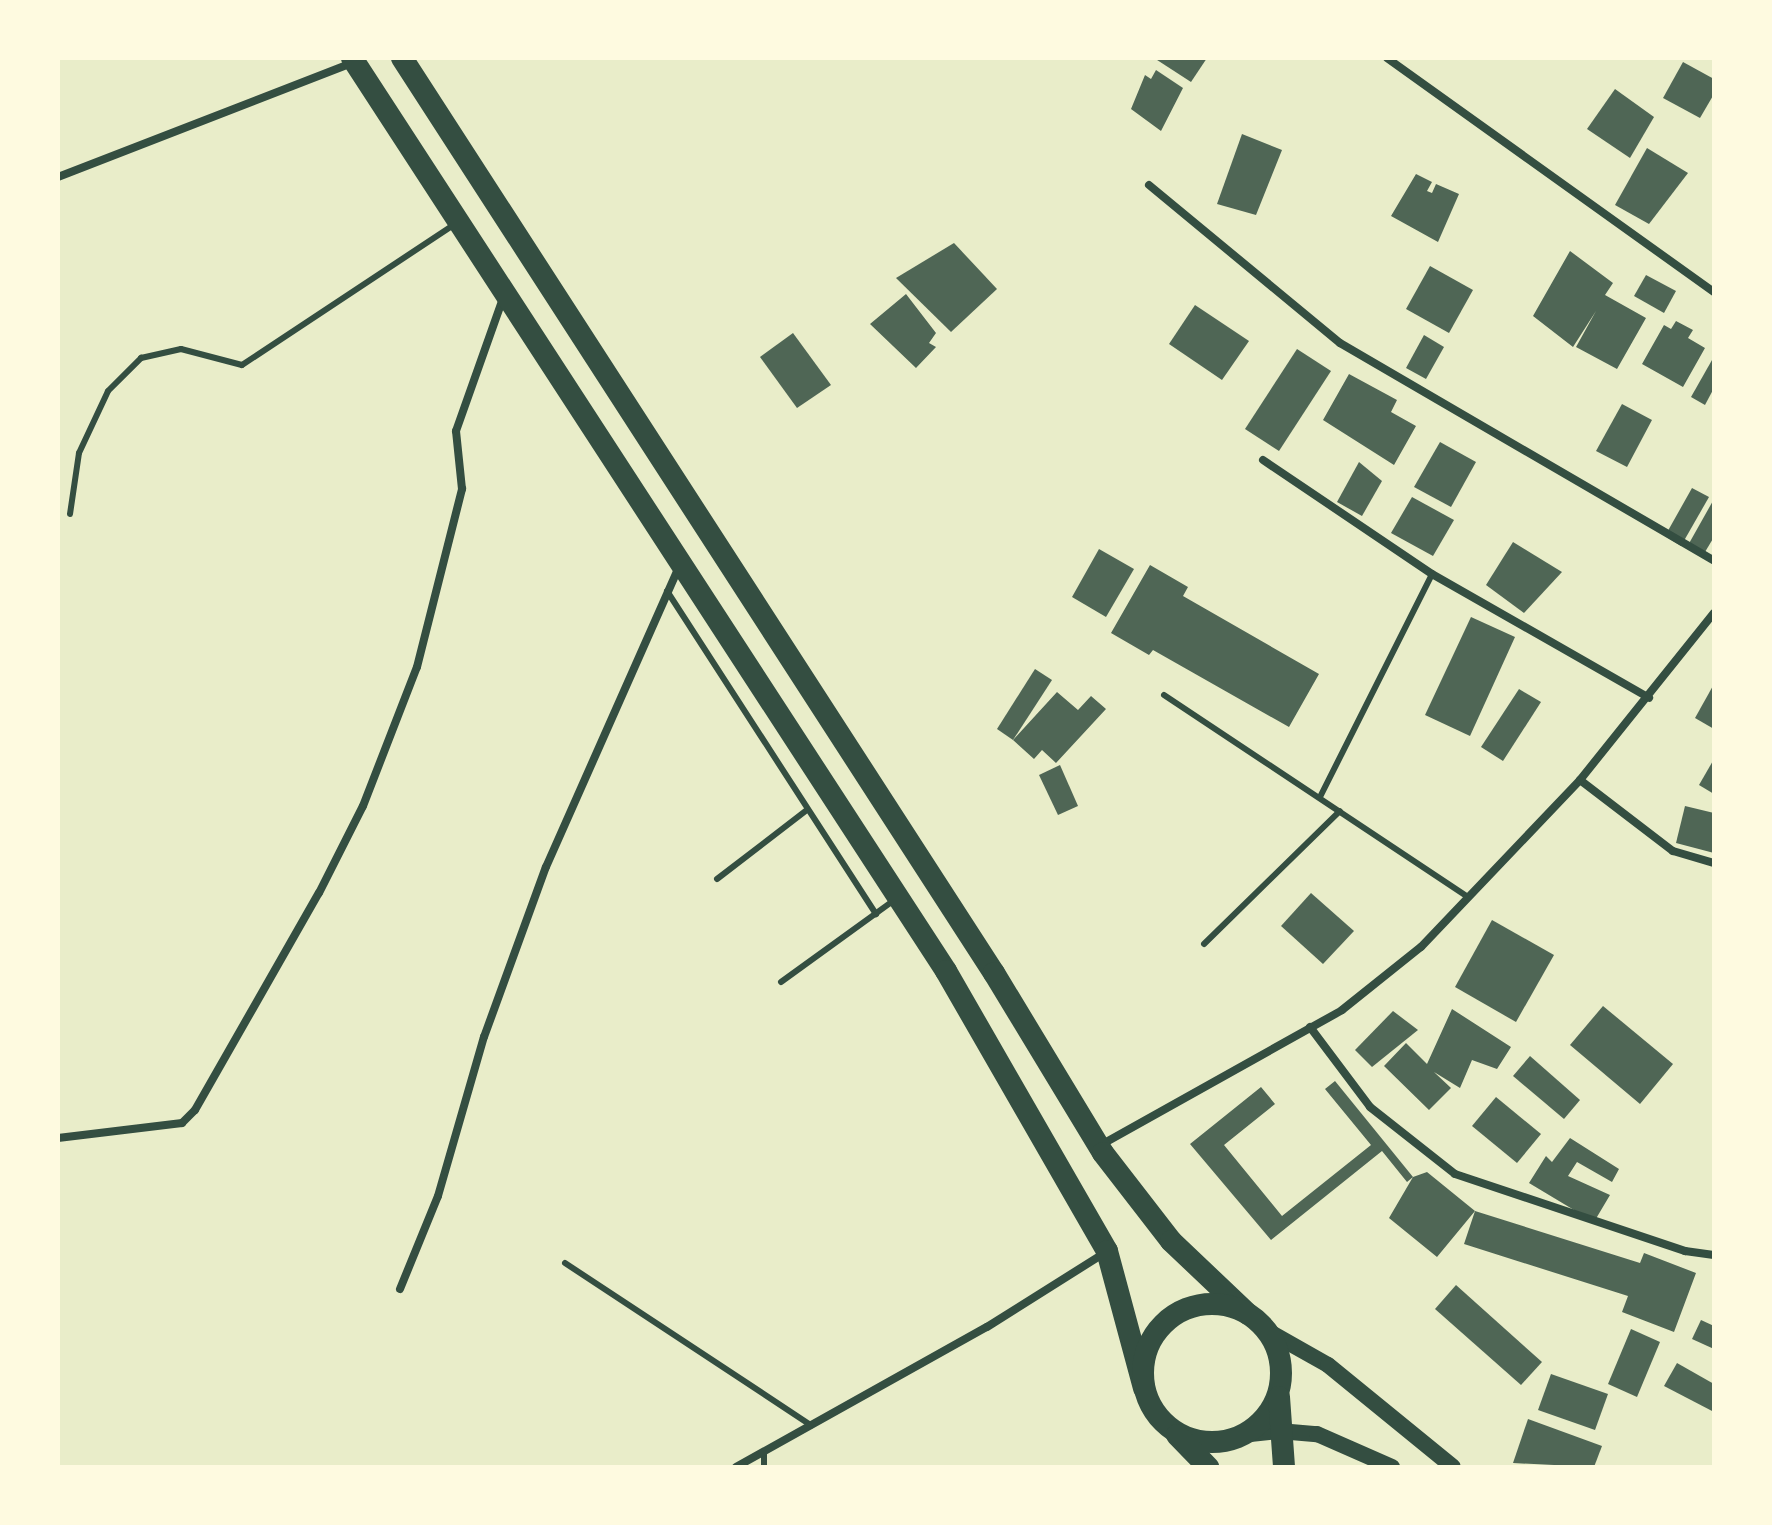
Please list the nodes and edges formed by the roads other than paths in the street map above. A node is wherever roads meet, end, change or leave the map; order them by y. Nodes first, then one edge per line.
1 (402, 58) edge
2 (1387, 58) edge
3 (354, 60) edge
4 (58, 177) edge
5 (1149, 185) dead end
6 (458, 222) junction
7 (1714, 292) edge
8 (505, 294) junction
9 (1263, 460) dead end
10 (70, 514) dead end
11 (1714, 561) edge
12 (680, 564) junction
13 (1432, 574) junction
14 (667, 591) junction
15 (1714, 613) edge
16 (1164, 695) dead end
17 (1649, 698) junction
18 (1580, 780) junction
19 (1320, 797) junction
20 (807, 810) junction
21 (1340, 811) junction
22 (1714, 863) edge
23 (717, 879) dead end
24 (899, 896) junction
25 (1467, 896) junction
26 (876, 914) junction
27 (1204, 944) dead end
28 (781, 982) dead end
29 (1310, 1027) junction
30 (58, 1138) edge
31 (1098, 1147) junction
32 (1107, 1251) junction
33 (1714, 1255) edge
34 (565, 1263) dead end
35 (400, 1289) dead end
36 (1248, 1314) junction
37 (1266, 1330) junction
38 (1279, 1383) junction
39 (1144, 1388) junction
40 (811, 1425) junction
41 (1170, 1428) junction
42 (1279, 1431) junction
43 (1241, 1435) junction
44 (764, 1451) junction
45 (736, 1467) edge
46 (764, 1467) edge
47 (1208, 1467) edge
48 (1284, 1467) edge
49 (1392, 1467) edge
50 (1453, 1467) edge

1 - 31 highway
2 - 7 street
3 - 4 street
3 - 6 highway
5 - 11 street
6 - 8 highway
6 - 10 lane
8 - 12 highway
8 - 30 street
9 - 13 street
12 - 14 street
12 - 24 highway
13 - 17 street
13 - 19 lane
14 - 20 lane
14 - 35 street
15 - 17 street
16 - 19 lane
17 - 18 street
18 - 22 street
18 - 25 street
19 - 21 lane
20 - 23 lane
20 - 26 lane
21 - 25 lane
21 - 27 lane
24 - 26 lane
24 - 32 highway
25 - 29 street
26 - 28 lane
29 - 31 street
29 - 33 street
31 - 36 highway
32 - 39 highway
32 - 40 street
34 - 40 lane
36 - 37 highway
36 - 39 highway
37 - 38 highway
37 - 50 main road
38 - 42 highway
38 - 43 highway
39 - 41 highway
40 - 44 street
41 - 43 highway
41 - 47 highway
42 - 43 main road
42 - 48 highway
42 - 49 main road
44 - 45 street
44 - 46 lane

